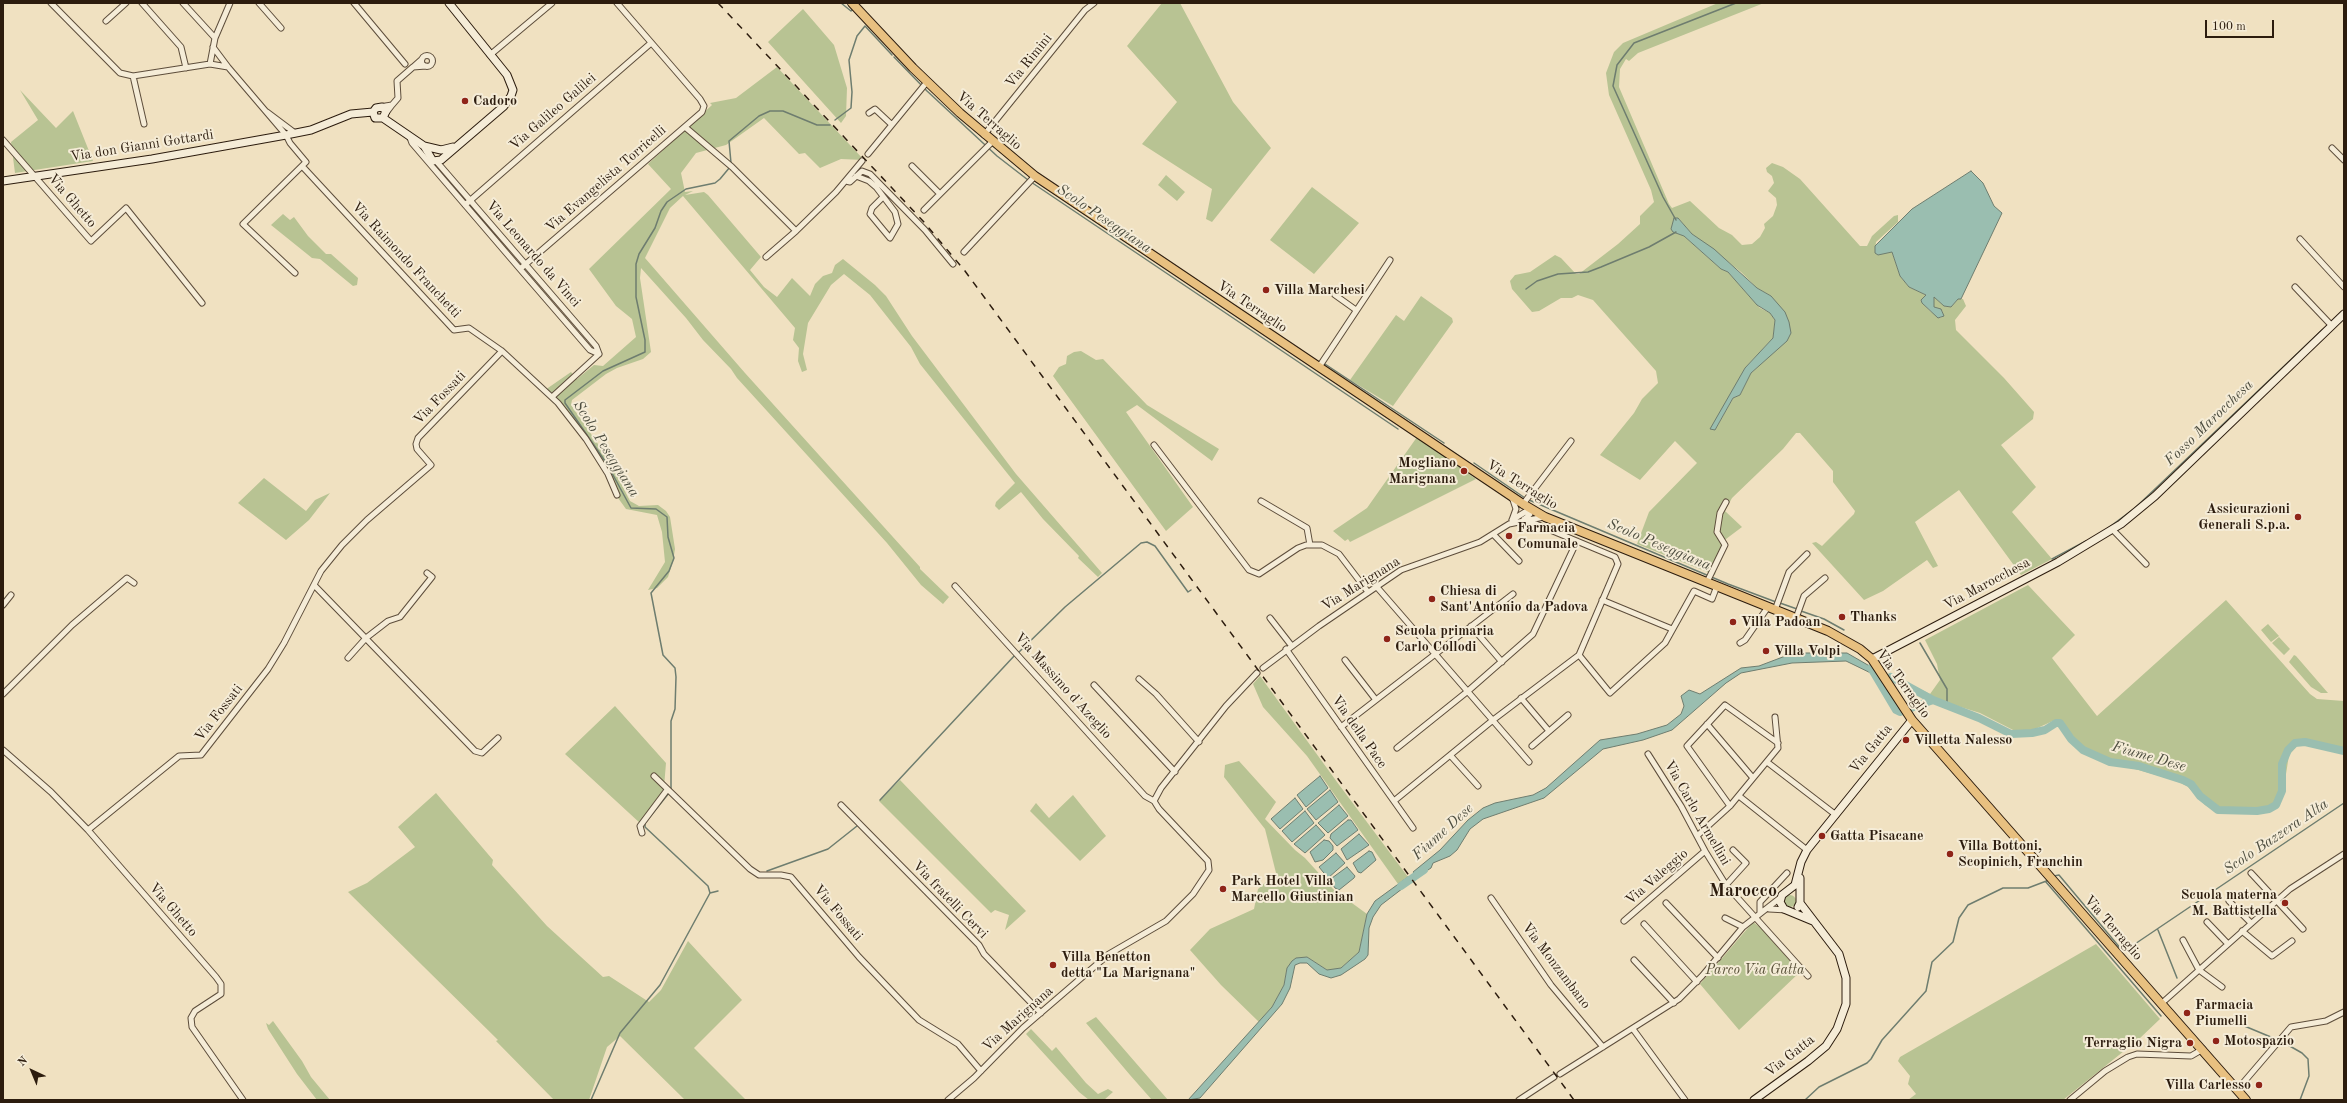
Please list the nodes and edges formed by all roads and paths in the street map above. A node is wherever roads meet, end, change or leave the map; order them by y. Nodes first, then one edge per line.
1 (50, 3) edge
2 (126, 3) edge
3 (142, 3) edge
4 (183, 3) edge
5 (230, 3) edge
6 (259, 3) edge
7 (354, 3) edge
8 (450, 3) edge
9 (552, 3) edge
10 (617, 3) edge
11 (852, 3) edge
12 (1094, 3) edge
13 (106, 22) dead end
14 (281, 28) dead end
15 (215, 38) junction
16 (650, 43) junction
17 (213, 47) junction
18 (490, 55) junction
19 (422, 59) junction
20 (210, 64) junction
21 (405, 64) dead end
22 (426, 66) junction
23 (228, 67) junction
24 (413, 67) junction
25 (186, 68) junction
26 (133, 76) junction
27 (926, 83) junction
28 (392, 105) junction
29 (379, 107) junction
30 (264, 111) junction
31 (373, 112) junction
32 (869, 113) dead end
33 (384, 116) junction
34 (144, 124) dead end
35 (891, 124) junction
36 (685, 127) junction
37 (296, 133) junction
38 (286, 134) junction
39 (409, 135) junction
40 (984, 135) junction
41 (3, 140) edge
42 (991, 143) junction
43 (2332, 148) dead end
44 (868, 154) dead end
45 (438, 155) junction
46 (2344, 160) edge
47 (862, 161) dead end
48 (302, 166) junction
49 (912, 166) dead end
50 (34, 176) junction
51 (856, 176) junction
52 (1032, 179) junction
53 (3, 181) edge
54 (846, 181) junction
55 (940, 194) junction
56 (884, 197) junction
57 (471, 200) junction
58 (465, 205) junction
59 (924, 210) dead end
60 (796, 231) junction
61 (2300, 239) dead end
62 (964, 252) dead end
63 (766, 257) dead end
64 (1390, 260) dead end
65 (526, 264) junction
66 (953, 264) dead end
67 (520, 269) junction
68 (295, 272) dead end
69 (2344, 287) edge
70 (2294, 288) dead end
71 (1335, 296) dead end
72 (202, 303) dead end
73 (1356, 310) junction
74 (2344, 314) edge
75 (2332, 326) junction
76 (502, 351) junction
77 (599, 354) junction
78 (1319, 367) junction
79 (552, 397) junction
80 (1571, 441) dead end
81 (1154, 445) dead end
82 (617, 495) dead end
83 (1512, 497) junction
84 (1525, 500) junction
85 (1261, 501) dead end
86 (1726, 502) dead end
87 (1530, 508) junction
88 (1545, 517) junction
89 (1524, 520) junction
90 (1510, 522) junction
91 (2112, 530) junction
92 (1493, 534) junction
93 (1577, 541) junction
94 (1310, 545) junction
95 (1807, 554) dead end
96 (1519, 561) dead end
97 (2146, 564) dead end
98 (427, 573) dead end
99 (1709, 578) junction
100 (1825, 578) dead end
101 (134, 584) dead end
102 (314, 585) junction
103 (955, 586) dead end
104 (1376, 586) junction
105 (1716, 589) junction
106 (1368, 592) junction
107 (1512, 594) dead end
108 (11, 595) dead end
109 (1602, 600) junction
110 (3, 605) edge
111 (1774, 605) junction
112 (1798, 613) junction
113 (1270, 618) dead end
114 (1471, 626) junction
115 (1672, 629) junction
116 (366, 638) junction
117 (1740, 643) dead end
118 (1292, 645) junction
119 (1288, 651) junction
120 (1435, 653) junction
121 (1579, 655) junction
122 (348, 658) dead end
123 (1872, 659) junction
124 (1345, 660) dead end
125 (1502, 662) junction
126 (1263, 668) dead end
127 (1257, 673) dead end
128 (1139, 679) dead end
129 (1094, 685) dead end
130 (1468, 691) junction
131 (3, 694) edge
132 (1521, 698) junction
133 (1376, 700) junction
134 (1568, 716) dead end
135 (1775, 717) dead end
136 (1493, 720) junction
137 (1912, 720) junction
138 (1707, 724) junction
139 (1341, 727) junction
140 (1549, 731) junction
141 (498, 738) dead end
142 (1199, 742) junction
143 (1778, 743) junction
144 (1532, 746) dead end
145 (1397, 748) dead end
146 (3, 750) edge
147 (1648, 754) dead end
148 (1450, 755) junction
149 (1529, 762) dead end
150 (1767, 762) junction
151 (1175, 772) junction
152 (654, 776) dead end
153 (1754, 778) junction
154 (1478, 786) dead end
155 (669, 792) junction
156 (1739, 796) junction
157 (1154, 801) junction
158 (1394, 801) junction
159 (841, 805) dead end
160 (1730, 806) junction
161 (1836, 815) junction
162 (1413, 828) dead end
163 (88, 830) junction
164 (642, 833) dead end
165 (1697, 836) junction
166 (1734, 850) dead end
167 (1807, 850) junction
168 (1705, 851) junction
169 (2344, 854) edge
170 (1786, 873) dead end
171 (1799, 873) junction
172 (2251, 873) dead end
173 (1726, 885) junction
174 (1784, 894) junction
175 (1491, 898) dead end
176 (2229, 900) dead end
177 (2277, 900) junction
178 (1800, 901) junction
179 (1666, 903) dead end
180 (1768, 909) junction
181 (1788, 911) junction
182 (1760, 913) junction
183 (1754, 917) junction
184 (1725, 918) dead end
185 (1624, 921) dead end
186 (1813, 921) junction
187 (2207, 922) dead end
188 (2251, 923) junction
189 (1644, 924) dead end
190 (1743, 927) junction
191 (2303, 929) dead end
192 (2242, 931) junction
193 (2183, 940) dead end
194 (2292, 941) dead end
195 (2228, 944) junction
196 (1718, 958) junction
197 (1634, 960) dead end
198 (2199, 970) junction
199 (1808, 976) dead end
200 (1697, 982) junction
201 (2222, 987) dead end
202 (1674, 1003) junction
203 (2162, 1003) junction
204 (2344, 1012) edge
205 (1041, 1013) junction
206 (1633, 1029) junction
207 (1603, 1047) junction
208 (2203, 1049) junction
209 (981, 1070) junction
210 (1560, 1074) dead end
211 (1554, 1077) dead end
212 (2237, 1090) junction
213 (243, 1100) edge
214 (948, 1100) edge
215 (1519, 1100) edge
216 (1685, 1100) edge
217 (1754, 1100) edge
218 (2070, 1100) edge
219 (2246, 1100) edge

1 - 26 street
2 - 13 street
3 - 25 street
4 - 15 street
5 - 15 street
6 - 14 street
7 - 21 street
8 - 18 street
9 - 18 street
10 - 16 street
11 - 27 main road, Via Terraglio
12 - 40 street, Via Rimini
15 - 17 street
16 - 36 street, Via Evangelista Torricelli
16 - 57 street, Via Galileo Galilei
17 - 20 street
17 - 23 street
18 - 45 street
19 - 22 street
19 - 22 street
19 - 24 street
20 - 23 street
20 - 25 street
22 - 24 street
23 - 30 street
24 - 28 street
25 - 26 street
26 - 34 street
27 - 35 street
27 - 40 main road, Via Terraglio
28 - 29 street
28 - 33 street
29 - 31 street
29 - 33 street
30 - 37 street
30 - 38 street
31 - 33 street
31 - 37 street, Via don Gianni Gottardi
32 - 35 street
33 - 39 street
35 - 44 street
36 - 60 street, Via Evangelista Torricelli
36 - 65 street, Via Evangelista Torricelli
37 - 38 street, Via don Gianni Gottardi
38 - 48 street, Via Raimondo Franchetti
38 - 50 street, Via don Gianni Gottardi
39 - 45 street
39 - 58 street
40 - 42 main road, Via Terraglio
41 - 50 street, Via Ghetto
42 - 52 main road, Via Terraglio
42 - 55 street
43 - 46 street
45 - 57 street, Via Leonardo da Vinci
47 - 54 street
48 - 68 street
48 - 76 street, Via Raimondo Franchetti
49 - 55 street
50 - 53 street, Via don Gianni Gottardi
50 - 72 street, Via Ghetto
51 - 54 street
51 - 56 street
51 - 66 street
52 - 62 street
52 - 78 main road, Via Terraglio
54 - 60 street
55 - 59 street
56 - 56 street
57 - 58 street, Via Galileo Galilei
57 - 65 street, Via Leonardo da Vinci
58 - 67 street
60 - 63 street
61 - 69 street
64 - 73 street
65 - 67 street, Via Evangelista Torricelli
65 - 77 street, Via Leonardo da Vinci
67 - 77 street
70 - 75 street
71 - 73 street
73 - 78 street
74 - 75 street, Via Marocchesa
75 - 91 street, Via Marocchesa
76 - 79 street
76 - 102 street, Via Fossati
77 - 79 street
78 - 83 main road, Via Terraglio
79 - 82 street
80 - 84 street
81 - 94 street
83 - 84 main road, Via Terraglio
83 - 90 street
84 - 87 main road, Via Terraglio
85 - 94 street
86 - 99 street
87 - 88 main road, Via Terraglio
87 - 89 street
87 - 90 street, Via Marignana
88 - 89 street, Via Marignana
88 - 99 main road, Via Terraglio
89 - 90 street, Via Marignana
89 - 93 street
90 - 92 street, Via Marignana
91 - 97 street
91 - 123 street, Via Marocchesa
92 - 96 street
92 - 104 street, Via Marignana
93 - 109 street
93 - 125 street
94 - 106 street
95 - 111 street
98 - 116 street
99 - 105 main road, Via Terraglio
100 - 112 street
101 - 131 street
102 - 116 street
102 - 163 street, Via Fossati
103 - 157 street, Via Massimo d'Azeglio
104 - 106 street, Via Marignana
104 - 120 street
105 - 111 main road, Via Terraglio
105 - 115 street
106 - 118 street, Via Marignana
107 - 114 street
108 - 110 street
109 - 115 street
109 - 121 street
111 - 112 main road, Via Terraglio
111 - 117 street
112 - 123 main road, Via Terraglio
113 - 118 street
114 - 120 street
114 - 125 street
115 - 121 street
116 - 122 street
116 - 141 street
118 - 119 street, Via Marignana
119 - 126 street, Via Marignana
119 - 139 street, Via della Pace
120 - 130 street
120 - 133 street
121 - 132 street
123 - 137 main road, Via Terraglio
124 - 133 street
125 - 130 street
127 - 142 street
128 - 142 street
129 - 151 street
130 - 136 street
130 - 145 street
132 - 136 street
132 - 140 street
133 - 139 street
134 - 140 street
135 - 143 street
136 - 148 street
136 - 149 street
137 - 161 street, Via Gatta
137 - 203 main road, Via Terraglio
138 - 143 street
138 - 153 street
138 - 160 street
139 - 158 street, Via della Pace
140 - 144 street
142 - 151 street
143 - 150 street
146 - 163 street, Via Ghetto
147 - 165 street, Via Carlo Armellini
148 - 154 street
148 - 158 street
150 - 153 street
150 - 161 street
151 - 157 street
152 - 155 street, Via Fossati
153 - 156 street
155 - 164 street
155 - 209 street, Via Fossati
156 - 160 street
156 - 167 street
157 - 205 street, Via Marignana
158 - 162 street, Via della Pace
159 - 205 street, Via fratelli Cervi
160 - 165 street
161 - 167 street, Via Gatta
163 - 213 street, Via Ghetto
165 - 168 street, Via Carlo Armellini
166 - 173 street, Via Carlo Armellini
167 - 171 street, Via Gatta
168 - 173 street, Via Carlo Armellini
168 - 185 street, Via Valeggio
169 - 177 street
170 - 182 street
171 - 174 street, Via Gatta
171 - 178 street, Via Gatta
172 - 177 street
173 - 183 street, Via Carlo Armellini
174 - 178 street, Via Gatta
174 - 180 street
174 - 181 street
175 - 207 street, Via Monzambano
176 - 188 street
177 - 188 street
177 - 191 street
178 - 181 street
178 - 186 street, Via Gatta
179 - 196 street
180 - 181 street
180 - 182 street
181 - 186 street, Via Gatta
182 - 183 street
183 - 190 street
183 - 199 street
184 - 190 street
186 - 217 street, Via Gatta
187 - 195 street
188 - 192 street
189 - 200 street
190 - 196 street
192 - 194 street
192 - 195 street
193 - 198 street
195 - 198 street
196 - 200 street
197 - 202 street
198 - 201 street
198 - 203 street
200 - 202 street
202 - 206 street
203 - 208 main road, Via Terraglio
204 - 212 street
205 - 209 street, Via Marignana
206 - 207 street
206 - 216 street
207 - 210 street
208 - 212 main road, Via Terraglio
208 - 218 street
209 - 214 street, Via Marignana
211 - 215 street
212 - 219 main road, Via Terraglio

